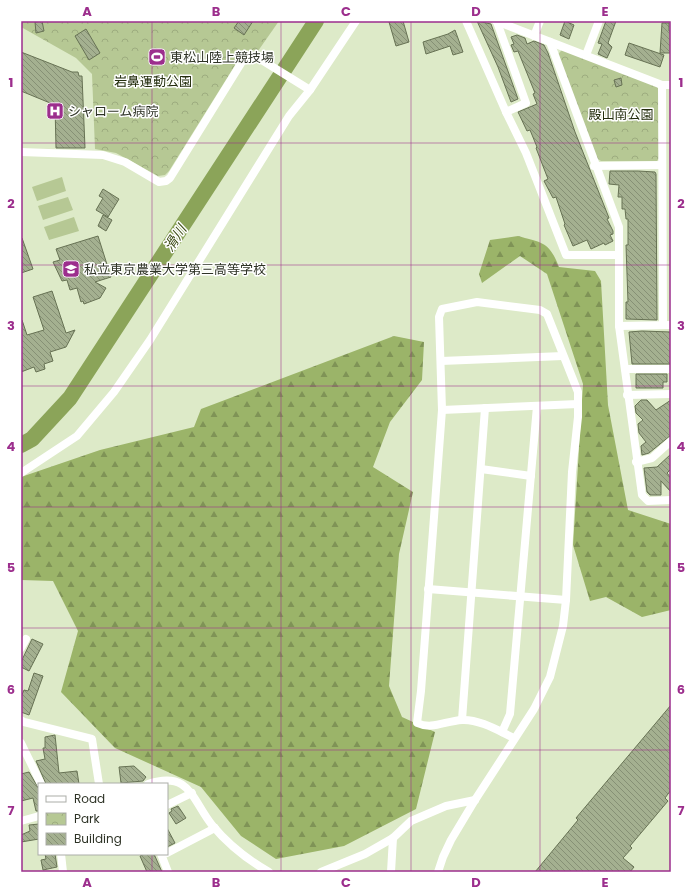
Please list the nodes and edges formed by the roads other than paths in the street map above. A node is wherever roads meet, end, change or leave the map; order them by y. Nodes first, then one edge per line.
1 (356, 21) edge
2 (466, 21) edge
3 (496, 21) edge
4 (540, 21) edge
5 (599, 21) edge
6 (534, 36) junction
7 (550, 42) junction
8 (586, 56) junction
9 (662, 85) junction
10 (671, 85) edge
11 (306, 88) junction
12 (506, 112) junction
13 (21, 152) edge
14 (662, 165) junction
15 (594, 166) junction
16 (667, 226) edge
17 (618, 256) junction
18 (667, 325) edge
19 (619, 326) junction
20 (563, 356) junction
21 (441, 362) junction
22 (625, 369) junction
23 (671, 369) edge
24 (671, 394) edge
25 (627, 395) junction
26 (578, 404) junction
27 (537, 406) junction
28 (485, 408) junction
29 (442, 410) junction
30 (671, 441) edge
31 (636, 462) junction
32 (481, 469) junction
33 (21, 473) edge
34 (531, 476) junction
35 (671, 500) edge
36 (428, 589) junction
37 (472, 593) junction
38 (521, 596) junction
39 (566, 600) junction
40 (26, 639) dead end
41 (21, 648) edge
42 (462, 720) junction
43 (22, 723) edge
44 (502, 732) junction
45 (514, 738) junction
46 (21, 744) edge
47 (40, 783) edge
48 (99, 783) edge
49 (151, 783) edge
50 (192, 793) junction
51 (475, 800) junction
52 (168, 805) edge
53 (38, 816) edge
54 (21, 821) edge
55 (215, 828) junction
56 (393, 838) junction
57 (168, 852) edge
58 (61, 855) edge
59 (163, 855) edge
60 (63, 872) edge
61 (168, 872) edge
62 (269, 872) edge
63 (322, 872) edge
64 (391, 872) edge
65 (438, 872) edge

1 - 11 street
2 - 12 street
3 - 6 street
3 - 12 street
4 - 6 street
5 - 8 street
6 - 7 street
7 - 8 street
7 - 15 street
8 - 9 street
9 - 10 street
9 - 14 street
11 - 13 street
11 - 33 street
12 - 17 street
14 - 15 street
14 - 16 street
15 - 17 street
16 - 18 street
17 - 19 street
18 - 19 street
19 - 22 street
20 - 21 street
20 - 21 street
20 - 26 street
21 - 29 street
22 - 23 street
22 - 25 street
24 - 25 street
25 - 31 street
26 - 27 street
26 - 39 street
27 - 28 street
27 - 34 street
28 - 29 street
28 - 32 street
29 - 36 street
30 - 31 street
31 - 35 street
32 - 34 street
32 - 37 street
34 - 38 street
36 - 37 street
36 - 42 street
37 - 38 street
37 - 42 street
38 - 39 street
38 - 44 street
39 - 45 street
40 - 41 street
42 - 44 street
43 - 48 street
44 - 45 street
45 - 51 street
46 - 47 street
49 - 50 street
50 - 52 street
50 - 55 street
51 - 56 street
51 - 65 street
53 - 54 street
55 - 57 street
55 - 62 street
56 - 63 street
56 - 64 street
58 - 60 street
59 - 61 street

